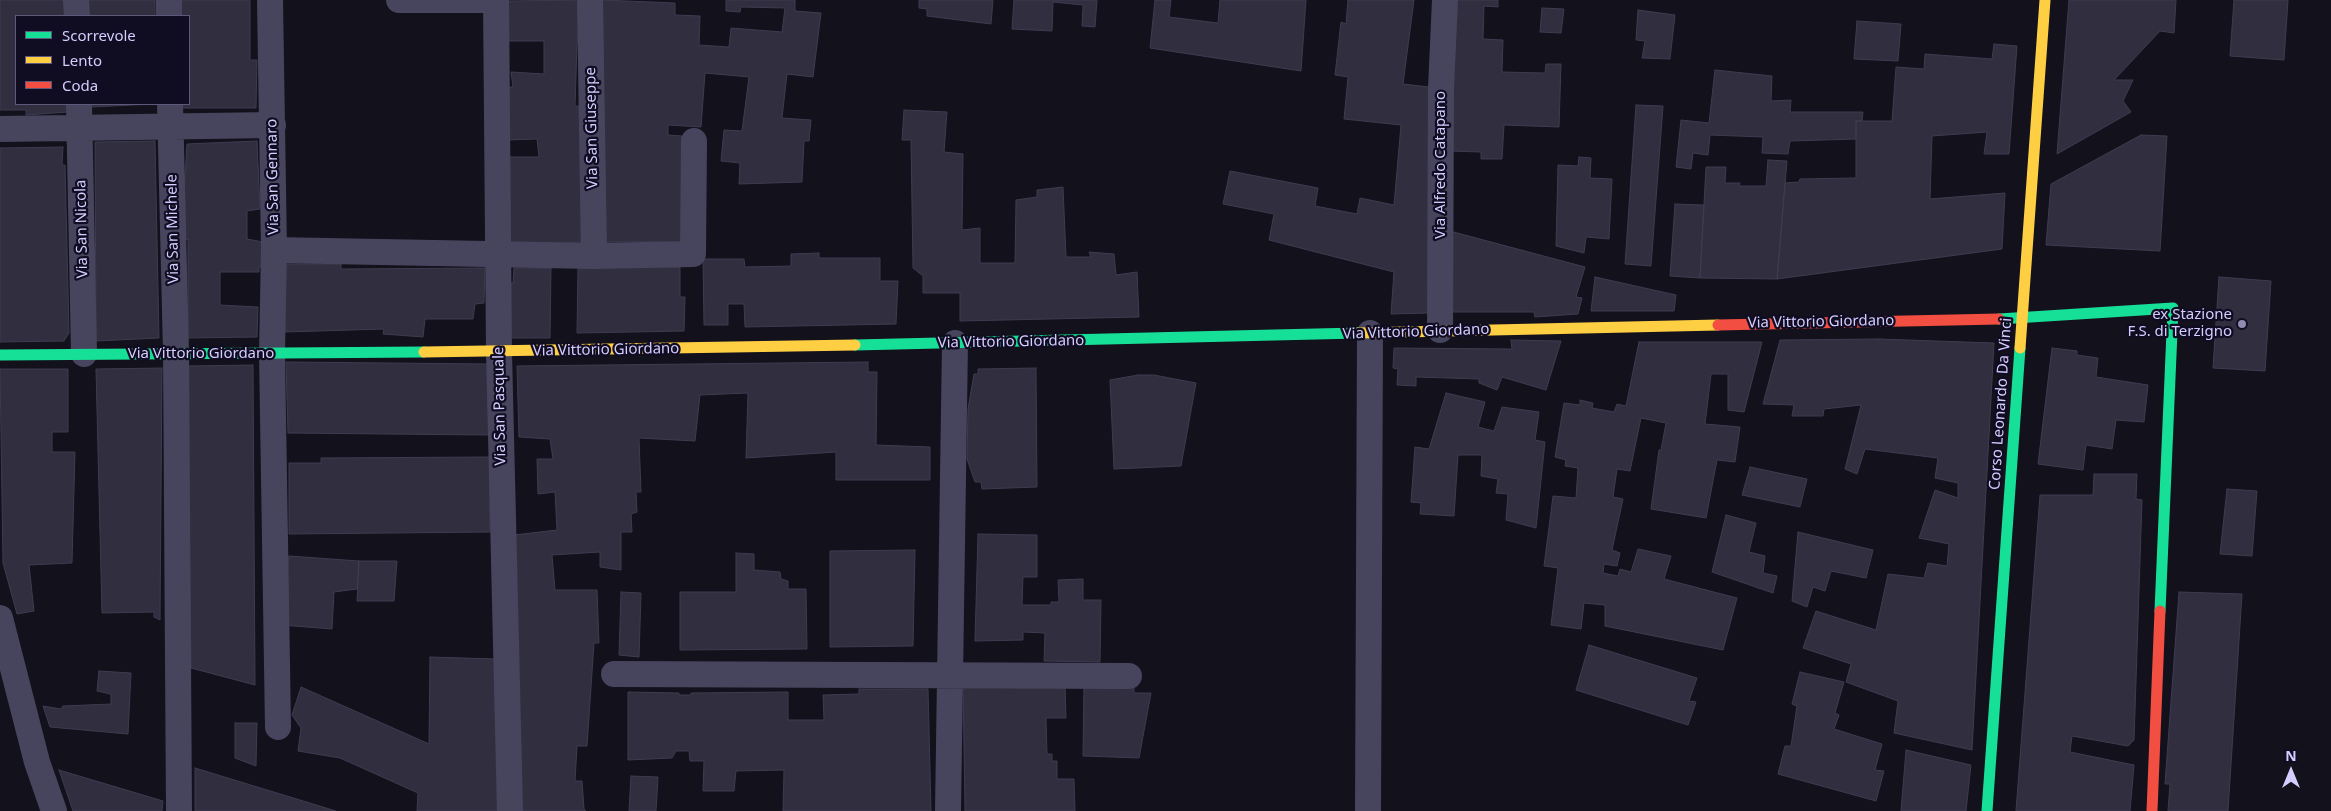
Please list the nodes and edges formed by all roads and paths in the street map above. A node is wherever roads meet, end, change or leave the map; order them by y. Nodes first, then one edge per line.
1 (76, 0) edge
2 (169, 0) edge
3 (270, 0) edge
4 (399, 0) edge
5 (496, 0) edge
6 (590, 0) edge
7 (1445, 0) edge
8 (2045, 0) edge
9 (77, 15) edge
10 (169, 15) edge
11 (170, 115) edge
12 (80, 116) edge
13 (273, 125) junction
14 (0, 129) edge
15 (694, 141) dead end
16 (274, 250) junction
17 (498, 252) junction
18 (594, 256) junction
19 (2022, 318) junction
20 (1440, 330) junction
21 (1370, 333) junction
22 (955, 343) junction
23 (499, 352) junction
24 (176, 353) junction
25 (272, 353) junction
26 (84, 354) junction
27 (0, 355) edge
28 (0, 618) edge
29 (614, 674) dead end
30 (950, 676) junction
31 (1129, 676) dead end
32 (278, 726) dead end
33 (54, 811) edge
34 (179, 811) edge
35 (510, 811) edge
36 (948, 811) edge
37 (1368, 811) edge
38 (1987, 811) edge
39 (2152, 811) edge

1 - 9 street
2 - 10 street
3 - 13 street, Via San Gennaro
4 - 5 street
5 - 17 street, Via San Pasquale
6 - 18 street, Via San Giuseppe
7 - 20 street, Via Alfredo Catapano
8 - 19 street, Corso Leonardo Da Vinci
11 - 12 street
11 - 13 street
11 - 24 street, Via San Michele
12 - 14 street
12 - 26 street, Via San Nicola
13 - 16 street, Via San Gennaro
15 - 18 street
16 - 17 street
16 - 25 street, Via San Gennaro
17 - 18 street
17 - 23 street, Via San Pasquale
19 - 20 street, Via Vittorio Giordano
19 - 38 street, Corso Leonardo Da Vinci
19 - 39 street, Via Vittorio Giordano
20 - 21 street, Via Vittorio Giordano
21 - 22 street, Via Vittorio Giordano
21 - 37 street
22 - 23 street, Via Vittorio Giordano
22 - 30 street
23 - 25 street, Via Vittorio Giordano
23 - 35 street, Via San Pasquale
24 - 25 street, Via Vittorio Giordano
24 - 26 street, Via Vittorio Giordano
24 - 34 street, Via San Michele
25 - 32 street, Via San Gennaro
26 - 27 street, Via Vittorio Giordano
28 - 33 street
29 - 30 street
30 - 31 street
30 - 36 street

